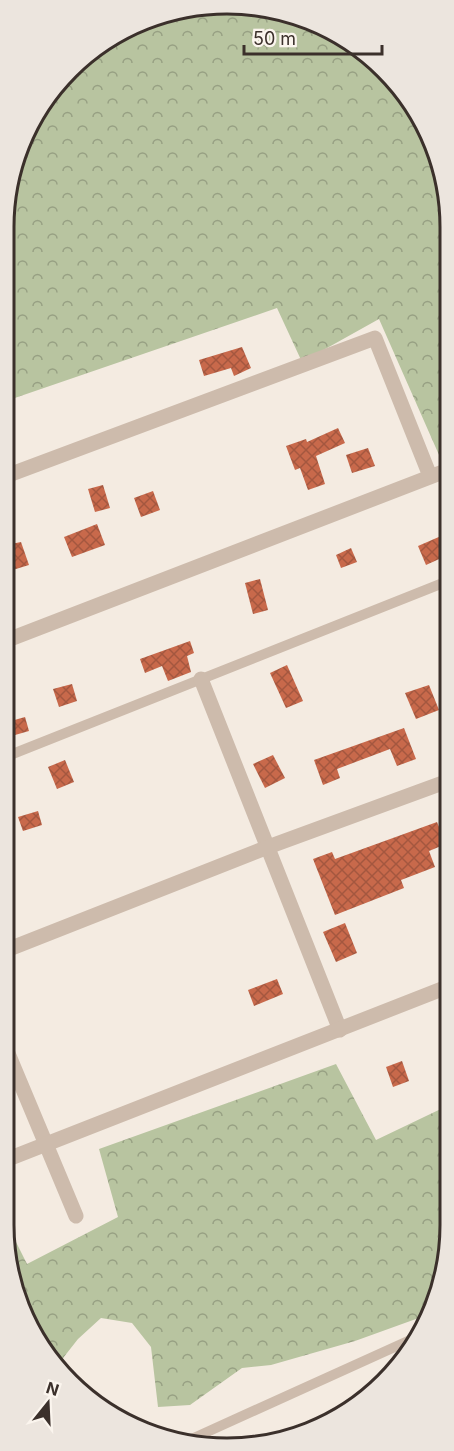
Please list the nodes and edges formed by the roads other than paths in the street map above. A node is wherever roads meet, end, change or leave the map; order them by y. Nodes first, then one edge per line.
1 (14, 473) edge
2 (440, 473) edge
3 (430, 476) junction
4 (440, 583) edge
5 (14, 638) edge
6 (201, 679) junction
7 (14, 753) edge
8 (440, 784) edge
9 (267, 847) junction
10 (14, 947) edge
11 (440, 990) edge
12 (340, 1030) junction
13 (14, 1068) edge
14 (46, 1144) junction
15 (14, 1157) edge
16 (76, 1216) dead end
17 (406, 1342) edge
18 (198, 1436) edge

1 - 3 street
2 - 3 street
3 - 5 street
4 - 6 lane
6 - 7 lane
6 - 9 street
8 - 9 street
9 - 10 street
9 - 12 street
11 - 12 street
12 - 14 street
13 - 14 street
14 - 15 street
14 - 16 street
17 - 18 lane

